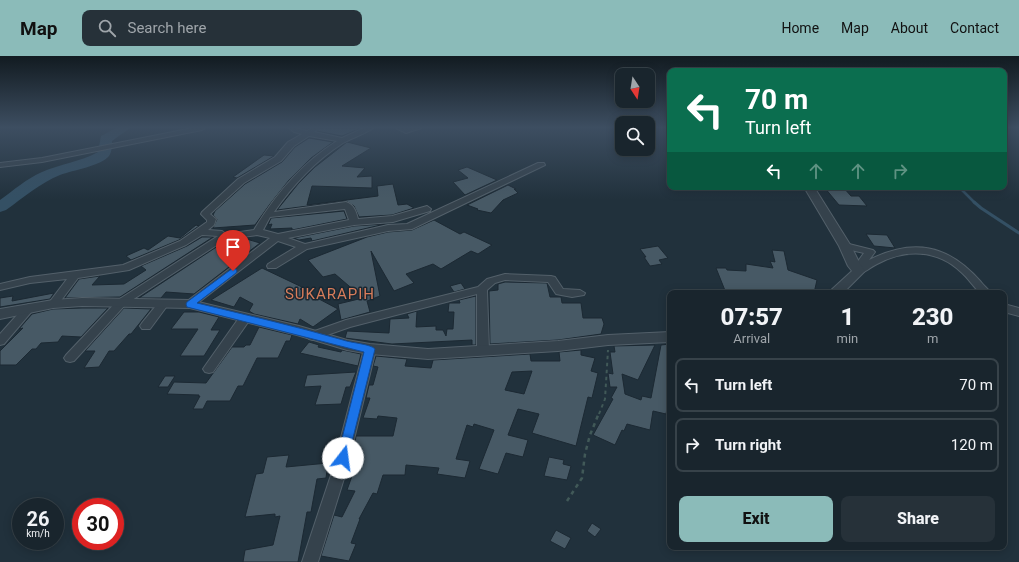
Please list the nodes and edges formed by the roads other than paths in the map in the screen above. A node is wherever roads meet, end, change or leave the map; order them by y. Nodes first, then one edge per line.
1 (88, 152) edge
2 (284, 152) edge
3 (329, 152) edge
4 (541, 165) dead end
5 (0, 166) edge
6 (811, 190) edge
7 (427, 209) dead end
8 (267, 215) junction
9 (354, 222) junction
10 (200, 232) junction
11 (257, 232) junction
12 (223, 237) junction
13 (277, 237) junction
14 (845, 246) junction
15 (304, 247) junction
16 (851, 261) junction
17 (272, 266) dead end
18 (859, 271) junction
19 (75, 275) junction
20 (0, 288) edge
21 (482, 289) junction
22 (838, 290) edge
23 (983, 290) edge
24 (580, 293) dead end
25 (122, 302) junction
26 (53, 304) junction
27 (163, 304) junction
28 (190, 304) junction
29 (29, 308) junction
30 (1007, 309) edge
31 (1019, 312) edge
32 (0, 314) edge
33 (245, 318) junction
34 (146, 326) dead end
35 (313, 336) junction
36 (667, 337) edge
37 (0, 342) edge
38 (370, 349) junction
39 (483, 350) junction
40 (70, 358) dead end
41 (210, 369) dead end
42 (310, 562) edge

1 - 5 street
2 - 10 street
3 - 8 street
4 - 15 street
6 - 14 street
7 - 9 street
8 - 9 street
8 - 11 street
9 - 13 street
10 - 12 street
10 - 19 street
11 - 12 street
11 - 13 street
12 - 25 street
13 - 15 street
13 - 28 street
14 - 16 street
14 - 16 street
15 - 17 street
16 - 18 street
18 - 22 street
18 - 23 street
19 - 20 street
19 - 26 street
21 - 24 street
21 - 35 street
21 - 39 street
25 - 26 street
25 - 27 street
25 - 40 street
26 - 29 street
27 - 28 street
27 - 34 street
28 - 33 street
29 - 32 street
29 - 37 street
30 - 31 street
33 - 35 street
33 - 41 street
35 - 38 street
36 - 39 street
38 - 39 street
38 - 42 street

